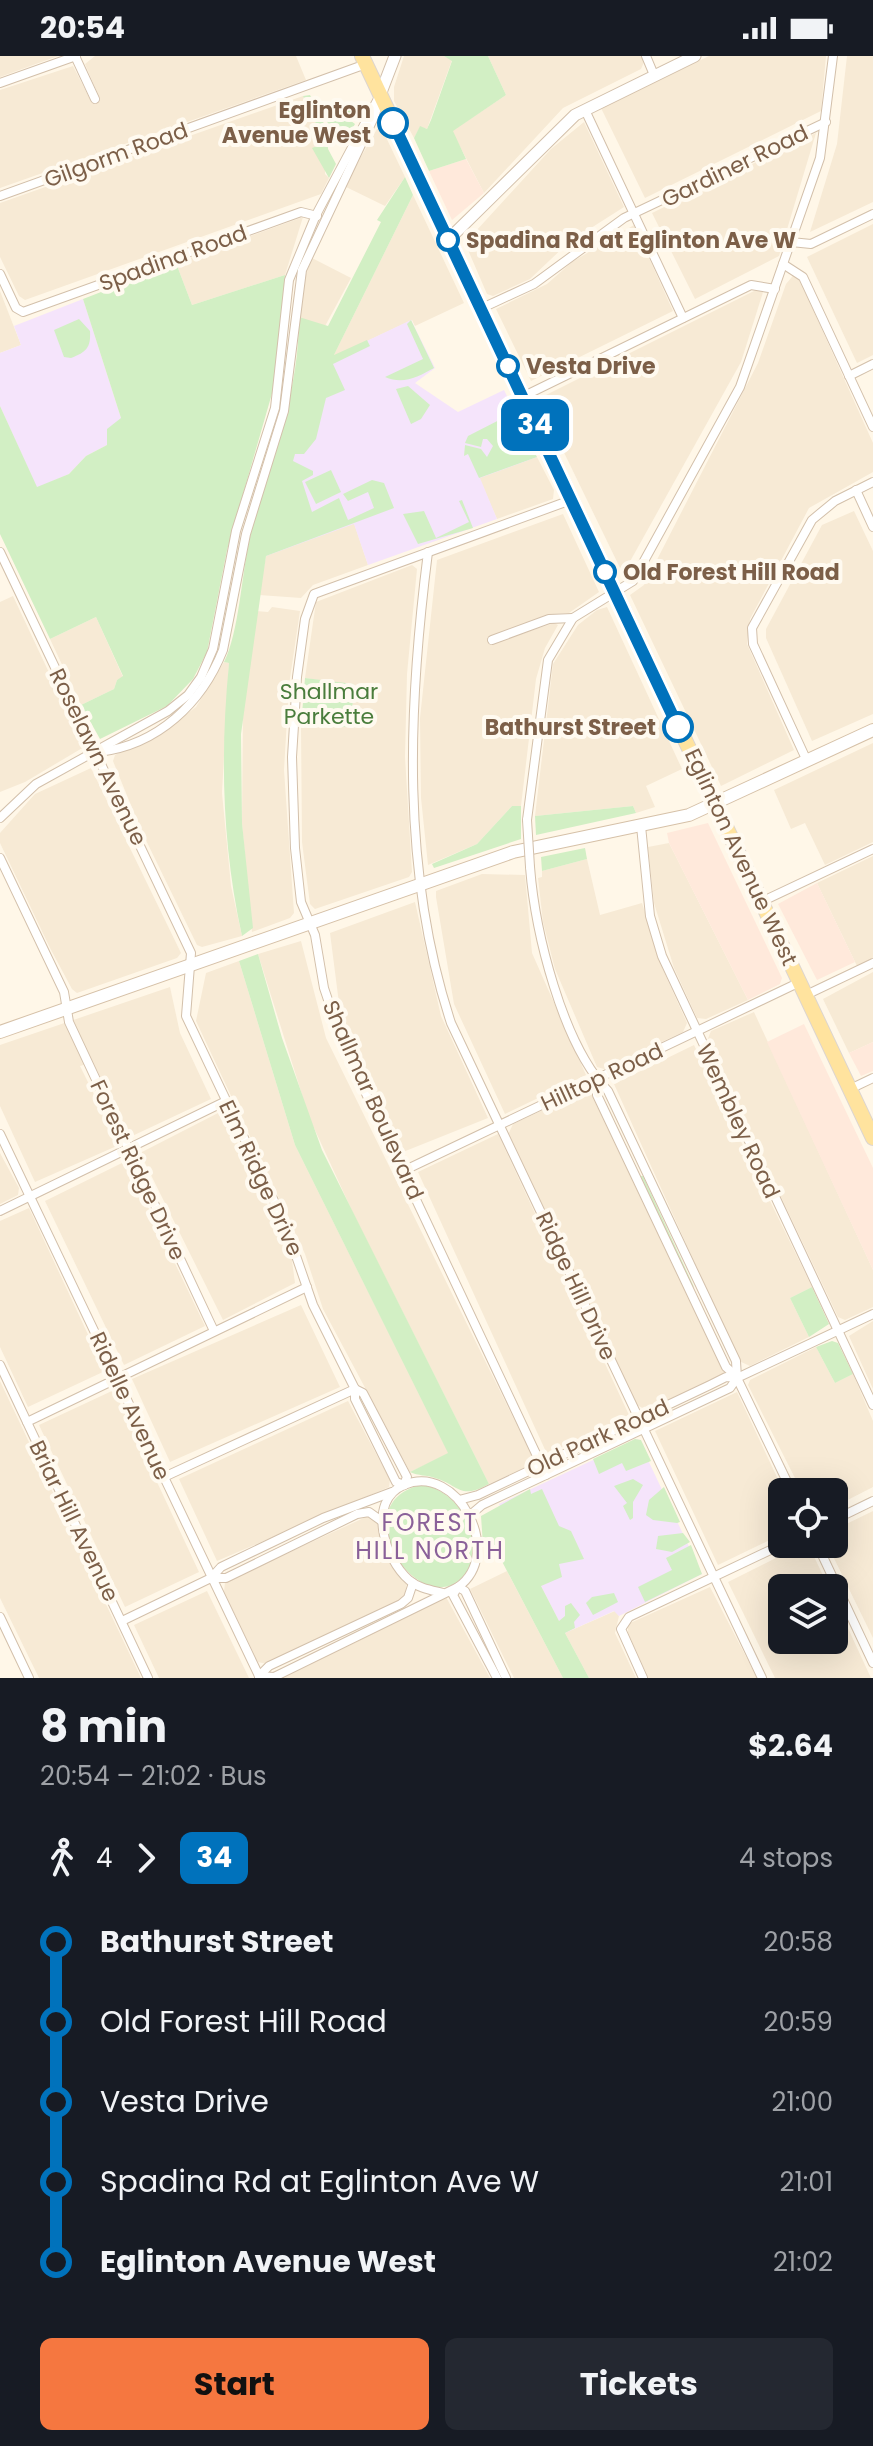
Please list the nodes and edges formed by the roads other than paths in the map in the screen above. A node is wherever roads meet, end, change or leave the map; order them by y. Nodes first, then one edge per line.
1 (75, 56) edge
2 (395, 56) edge
3 (646, 56) edge
4 (695, 56) edge
5 (833, 56) edge
6 (364, 60) edge
7 (654, 75) junction
8 (0, 83) edge
9 (380, 95) junction
10 (95, 99) dead end
11 (585, 110) junction
12 (826, 122) junction
13 (0, 196) edge
14 (635, 214) junction
15 (873, 214) edge
16 (316, 215) junction
17 (325, 221) junction
18 (448, 240) junction
19 (791, 242) junction
20 (783, 264) junction
21 (0, 274) edge
22 (775, 289) junction
23 (480, 309) junction
24 (683, 318) junction
25 (873, 364) edge
26 (849, 376) junction
27 (522, 397) junction
28 (873, 427) edge
29 (873, 482) edge
30 (856, 490) junction
31 (571, 500) junction
32 (873, 527) edge
33 (236, 531) junction
34 (246, 534) junction
35 (0, 552) edge
36 (428, 552) junction
37 (615, 593) junction
38 (573, 618) junction
39 (492, 640) dead end
40 (873, 730) edge
41 (96, 752) junction
42 (807, 761) junction
43 (714, 805) junction
44 (0, 818) edge
45 (641, 826) junction
46 (873, 849) edge
47 (0, 858) edge
48 (423, 884) junction
49 (760, 902) junction
50 (309, 923) junction
51 (873, 963) edge
52 (192, 965) junction
53 (803, 988) junction
54 (67, 1007) junction
55 (0, 1032) edge
56 (696, 1032) junction
57 (873, 1078) edge
58 (597, 1079) junction
59 (850, 1089) junction
60 (226, 1101) junction
61 (500, 1125) junction
62 (0, 1134) edge
63 (873, 1138) edge
64 (128, 1150) junction
65 (644, 1168) junction
66 (403, 1171) junction
67 (634, 1172) junction
68 (32, 1197) junction
69 (0, 1211) edge
70 (307, 1287) junction
71 (701, 1287) junction
72 (691, 1292) junction
73 (873, 1314) edge
74 (214, 1331) junction
75 (838, 1331) junction
76 (0, 1365) edge
77 (117, 1378) junction
78 (737, 1378) junction
79 (355, 1389) junction
80 (873, 1405) edge
81 (638, 1419) junction
82 (27, 1422) junction
83 (643, 1429) junction
84 (541, 1465) junction
85 (546, 1475) junction
86 (164, 1477) junction
87 (785, 1478) edge
88 (404, 1485) junction
89 (392, 1492) junction
90 (459, 1500) junction
91 (873, 1501) edge
92 (848, 1513) edge
93 (469, 1516) junction
94 (323, 1518) junction
95 (383, 1522) junction
96 (328, 1528) junction
97 (768, 1551) edge
98 (824, 1558) edge
99 (714, 1577) junction
100 (211, 1578) junction
101 (413, 1583) junction
102 (458, 1587) junction
103 (443, 1593) junction
104 (477, 1614) junction
105 (0, 1617) edge
106 (466, 1619) junction
107 (122, 1621) junction
108 (350, 1628) junction
109 (355, 1638) junction
110 (873, 1663) edge
111 (260, 1677) edge
112 (29, 1678) edge
113 (148, 1678) edge
114 (497, 1678) edge
115 (506, 1678) edge
116 (643, 1678) edge
117 (762, 1678) edge

1 - 8 street
1 - 10 street
2 - 9 street
3 - 7 street
4 - 7 street
5 - 12 street
6 - 9 main road, Eglinton Avenue West
6 - 13 street, Gilgorm Road
7 - 11 street
9 - 16 street
9 - 17 street
9 - 18 main road, Eglinton Avenue West
11 - 14 street
11 - 18 street
12 - 14 street, Gardiner Road
12 - 19 street
14 - 23 street, Gardiner Road
14 - 24 street
15 - 19 street
16 - 17 street
16 - 21 street, Spadina Road
16 - 33 street
17 - 34 street
18 - 23 main road, Eglinton Avenue West
19 - 20 street
20 - 22 street
20 - 26 street
22 - 24 street
22 - 37 street
23 - 27 main road, Eglinton Avenue West
24 - 27 street
25 - 26 street
26 - 28 street
27 - 31 main road, Eglinton Avenue West
29 - 30 street
30 - 32 street
30 - 42 street
31 - 36 street
31 - 37 main road, Eglinton Avenue West
33 - 34 street
33 - 41 street
34 - 41 street
35 - 41 street, Roselawn Avenue
36 - 48 street
36 - 50 street, Shallmar Boulevard
37 - 38 street
37 - 43 main road, Eglinton Avenue West
38 - 39 street
38 - 58 street, bridge
40 - 42 main road
41 - 44 street
41 - 52 street, Roselawn Avenue
42 - 43 main road
43 - 45 main road
43 - 49 main road, Eglinton Avenue West
45 - 48 main road
45 - 56 street, Wembley Road
46 - 49 street
47 - 54 street, Forest Ridge Drive
48 - 50 main road
48 - 61 street, Ridge Hill Drive
49 - 53 main road, Eglinton Avenue West
50 - 52 main road
50 - 66 street, Shallmar Boulevard
51 - 53 street, Hilltop Road
52 - 54 main road
52 - 60 street, Elm Ridge Drive
53 - 56 street, Hilltop Road
53 - 59 main road, Eglinton Avenue West
54 - 55 main road
54 - 64 street, Forest Ridge Drive
56 - 58 street, Hilltop Road
56 - 75 street, Wembley Road
57 - 59 street
58 - 61 street, Hilltop Road
58 - 65 street
58 - 67 street
59 - 63 main road, Eglinton Avenue West
60 - 64 street
60 - 70 street, Elm Ridge Drive
61 - 66 street, Hilltop Road
61 - 81 street, Ridge Hill Drive
62 - 68 street, Ridelle Avenue
64 - 68 street
64 - 74 street, Forest Ridge Drive
65 - 67 street
65 - 71 street
66 - 84 street, Shallmar Boulevard
67 - 72 street
68 - 69 street
68 - 77 street, Ridelle Avenue
70 - 74 street
70 - 79 street, Elm Ridge Drive
71 - 72 street
71 - 78 street
72 - 78 street
73 - 75 street, Old Park Road
74 - 77 street
75 - 78 street, Old Park Road
75 - 80 street, Wembley Road
76 - 82 street, Briar Hill Avenue
77 - 82 street
77 - 86 street, Ridelle Avenue
78 - 81 street, Old Park Road
78 - 83 street, Old Park Road
78 - 87 street
79 - 86 street
79 - 88 street, Elm Ridge Drive
81 - 83 street, Ridge Hill Drive
81 - 84 street, Old Park Road
82 - 107 street, Briar Hill Avenue
83 - 85 street, Old Park Road
83 - 99 street, Ridge Hill Drive
84 - 85 street, Shallmar Boulevard
84 - 90 street, Old Park Road
85 - 93 street, Old Park Road
86 - 100 street, Ridelle Avenue
88 - 89 street
88 - 90 street
89 - 94 street
89 - 95 street
90 - 93 street
91 - 92 street
93 - 102 street
94 - 96 street
94 - 100 street
95 - 96 street
95 - 101 street
96 - 100 street
97 - 99 street
98 - 110 street
99 - 116 street
99 - 117 street, Ridge Hill Drive
100 - 107 street
100 - 111 street, Ridelle Avenue
101 - 103 street
101 - 108 street
102 - 103 street
102 - 104 street
102 - 106 street
103 - 109 street
104 - 106 street
104 - 115 street
105 - 112 street
106 - 114 street
107 - 113 street, Briar Hill Avenue
108 - 109 street
108 - 111 street
109 - 111 street

